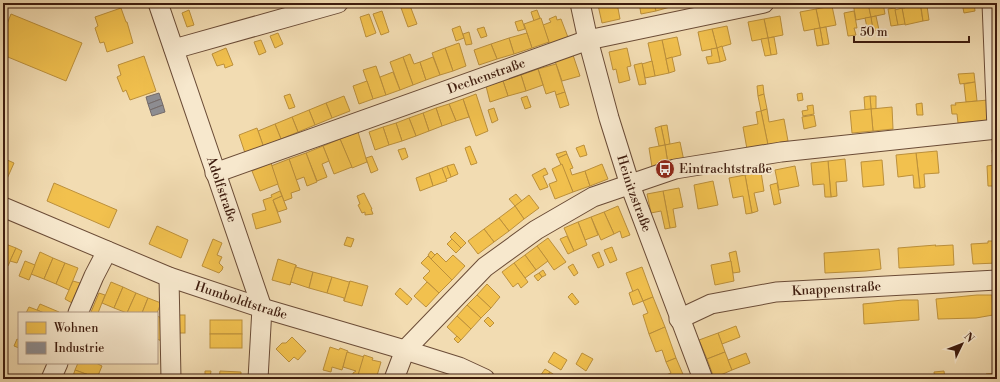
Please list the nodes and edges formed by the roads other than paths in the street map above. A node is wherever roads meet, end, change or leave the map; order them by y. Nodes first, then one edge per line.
1 (158, 3) edge
2 (338, 3) edge
3 (580, 3) edge
4 (764, 3) edge
5 (992, 3) edge
6 (588, 40) junction
7 (174, 49) junction
8 (997, 129) edge
9 (215, 173) junction
10 (630, 185) junction
11 (3, 207) edge
12 (107, 252) junction
13 (169, 277) junction
14 (997, 280) edge
15 (262, 308) junction
16 (78, 312) edge
17 (679, 319) junction
18 (405, 350) junction
19 (58, 364) edge
20 (51, 379) edge
21 (171, 379) edge
22 (258, 379) edge
23 (394, 379) edge
24 (484, 379) edge
25 (703, 379) edge

1 - 7 street, Adolfstraße
2 - 7 street
3 - 6 street, Heinitzstraße
4 - 6 street, Dechenstraße
5 - 8 street
6 - 9 street, Dechenstraße
6 - 10 street, Heinitzstraße
7 - 9 street, Adolfstraße
8 - 10 street
9 - 15 street, Adolfstraße
10 - 17 street, Heinitzstraße
10 - 18 street
11 - 12 street, Humboldtstraße
12 - 13 street, Humboldtstraße
12 - 16 street
13 - 15 street, Humboldtstraße
13 - 21 street
14 - 17 street, Knappenstraße
15 - 18 street, Humboldtstraße
15 - 22 street, Adolfstraße
17 - 25 street, Heinitzstraße
18 - 23 street
18 - 24 street, Humboldtstraße
19 - 20 street

